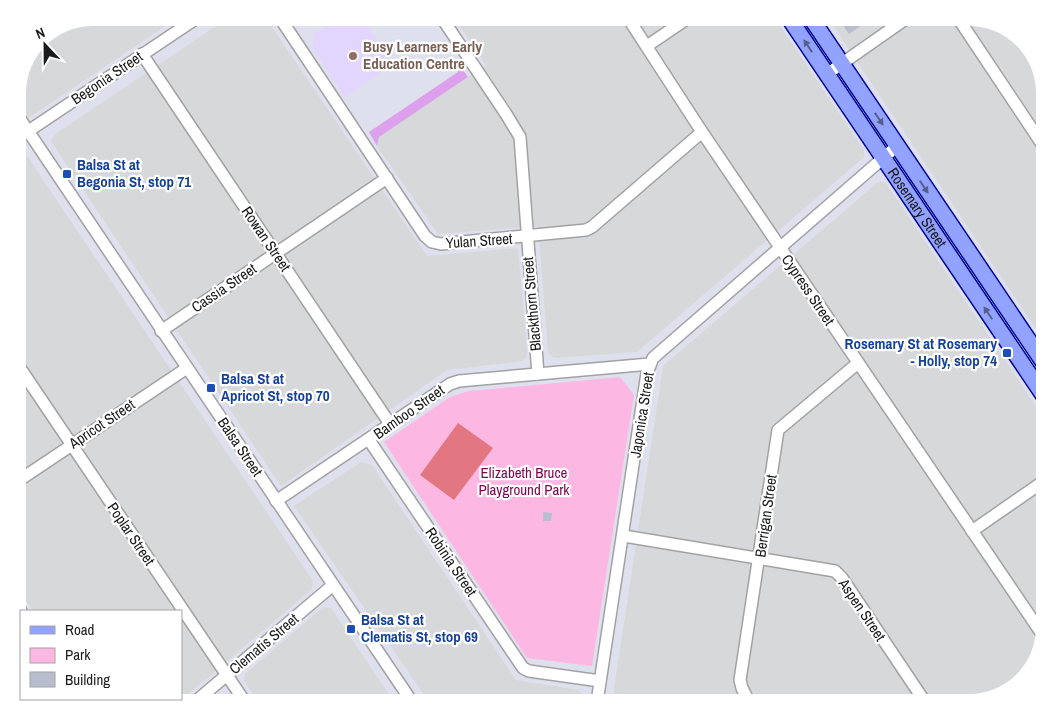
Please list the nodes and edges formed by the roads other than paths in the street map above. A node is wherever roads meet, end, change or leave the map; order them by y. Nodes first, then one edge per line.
1 (185, 26) edge
2 (285, 26) edge
3 (447, 26) edge
4 (633, 26) edge
5 (676, 26) edge
6 (795, 26) edge
7 (816, 26) edge
8 (897, 26) edge
9 (963, 26) edge
10 (647, 46) junction
11 (142, 54) junction
12 (842, 64) junction
13 (828, 74) junction
14 (26, 128) edge
15 (28, 131) junction
16 (702, 132) junction
17 (1036, 135) edge
18 (897, 146) junction
19 (883, 158) junction
20 (387, 178) junction
21 (526, 237) junction
22 (780, 247) junction
23 (275, 253) junction
24 (161, 330) junction
25 (1036, 351) edge
26 (858, 363) junction
27 (650, 364) junction
28 (187, 368) junction
29 (538, 374) junction
30 (26, 377) edge
31 (1036, 384) edge
32 (390, 424) junction
33 (369, 440) junction
34 (72, 445) junction
35 (26, 476) edge
36 (1036, 487) edge
37 (276, 501) junction
38 (972, 531) junction
39 (624, 536) junction
40 (759, 559) junction
41 (333, 585) junction
42 (1036, 625) edge
43 (227, 675) junction
44 (600, 681) junction
45 (204, 694) edge
46 (240, 694) edge
47 (407, 694) edge
48 (598, 694) edge
49 (745, 694) edge
50 (919, 694) edge

1 - 11 street, Begonia Street
2 - 20 street, Yulan Street
3 - 21 street, Blackthorn Street
4 - 10 street, Cypress Street
5 - 10 street
13 -> 6 main road, Rosemary Street
7 - 12 main road, Rosemary Street
8 - 12 street
9 - 17 street
10 - 16 street, Cypress Street
11 - 15 street, Begonia Street
11 - 23 street, Rowan Street
12 - 13 street
12 -> 18 main road, Rosemary Street
13 - 19 main road, Rosemary Street
14 - 15 street, Balsa Street
15 - 24 street, Balsa Street
16 - 21 street, Yulan Street
16 - 22 street, Cypress Street
18 - 19 street, Japonica Street
18 -> 25 main road, Rosemary Street
19 - 22 street, Japonica Street
31 -> 19 main road, Rosemary Street
20 - 21 street, Yulan Street
20 - 23 street, Cassia Street
21 - 29 street, Blackthorn Street
22 - 26 street, Cypress Street
22 - 27 street, Japonica Street
23 - 24 street, Cassia Street
23 - 32 street, Rowan Street
24 - 28 street, Balsa Street
26 - 38 street, Cypress Street
26 - 40 street, Berrigan Street
27 - 29 street, Bamboo Street
27 - 39 street, Japonica Street
28 - 34 street, Apricot Street
28 - 37 street, Balsa Street
29 - 32 street, Bamboo Street
30 - 34 street, Poplar Street
32 - 33 street, Bamboo Street
33 - 37 street, Bamboo Street
33 - 44 street, Robinia Street
34 - 35 street, Apricot Street
34 - 43 street, Poplar Street
36 - 38 street
37 - 41 street, Balsa Street
38 - 42 street, Cypress Street
39 - 40 street, Aspen Street
39 - 44 street, Japonica Street
40 - 49 street, Berrigan Street
40 - 50 street, Aspen Street
41 - 43 street, Clematis Street
41 - 47 street, Balsa Street
43 - 45 street, Clematis Street
43 - 46 street, Poplar Street
44 - 48 street, Japonica Street

